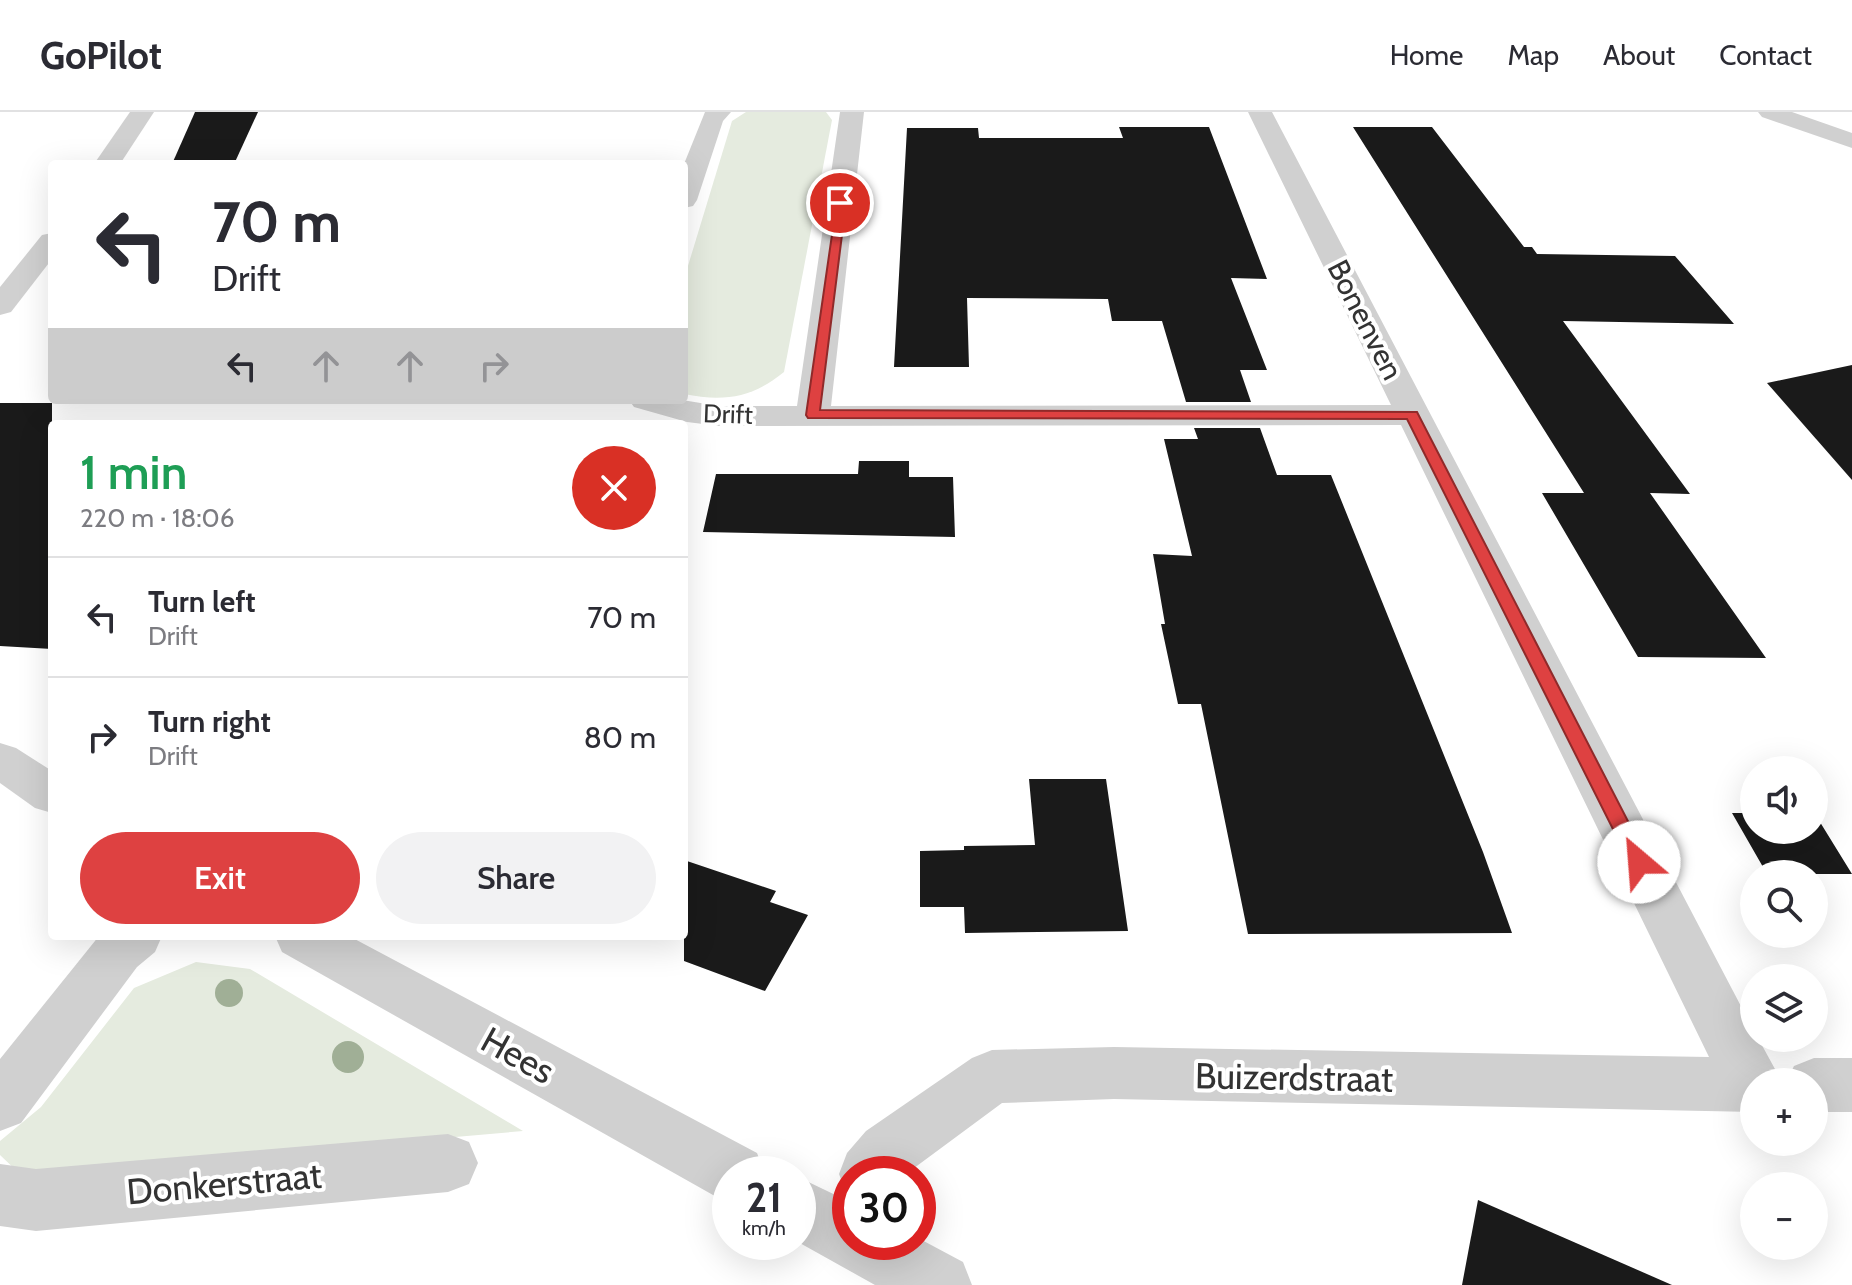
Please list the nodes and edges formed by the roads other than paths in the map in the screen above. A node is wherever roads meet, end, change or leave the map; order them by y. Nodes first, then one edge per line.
1 (142, 112) edge
2 (719, 112) edge
3 (852, 112) edge
4 (1260, 112) edge
5 (1775, 114) edge
6 (1852, 141) edge
7 (110, 160) edge
8 (1852, 161) edge
9 (688, 188) edge
10 (48, 246) edge
11 (0, 306) edge
12 (660, 404) edge
13 (813, 415) junction
14 (1412, 415) junction
15 (0, 760) edge
16 (48, 792) edge
17 (131, 940) edge
18 (308, 940) edge
19 (1744, 1068) edge
20 (1740, 1085) edge
21 (1828, 1085) edge
22 (1852, 1085) edge
23 (0, 1104) edge
24 (883, 1156) edge
25 (712, 1161) edge
26 (448, 1163) dead end
27 (0, 1195) edge
28 (899, 1260) edge
29 (940, 1285) edge

1 - 7 street
2 - 9 street
3 - 13 street
4 - 14 street, Bonenven
5 - 6 street
5 - 8 street
10 - 11 street
12 - 13 street, Drift
13 - 14 street, Drift
14 - 19 street, Bonenven
15 - 16 street
17 - 23 street
18 - 25 street, Hees
20 - 24 street, Buizerdstraat
21 - 22 street
26 - 27 street, Donkerstraat
28 - 29 street

